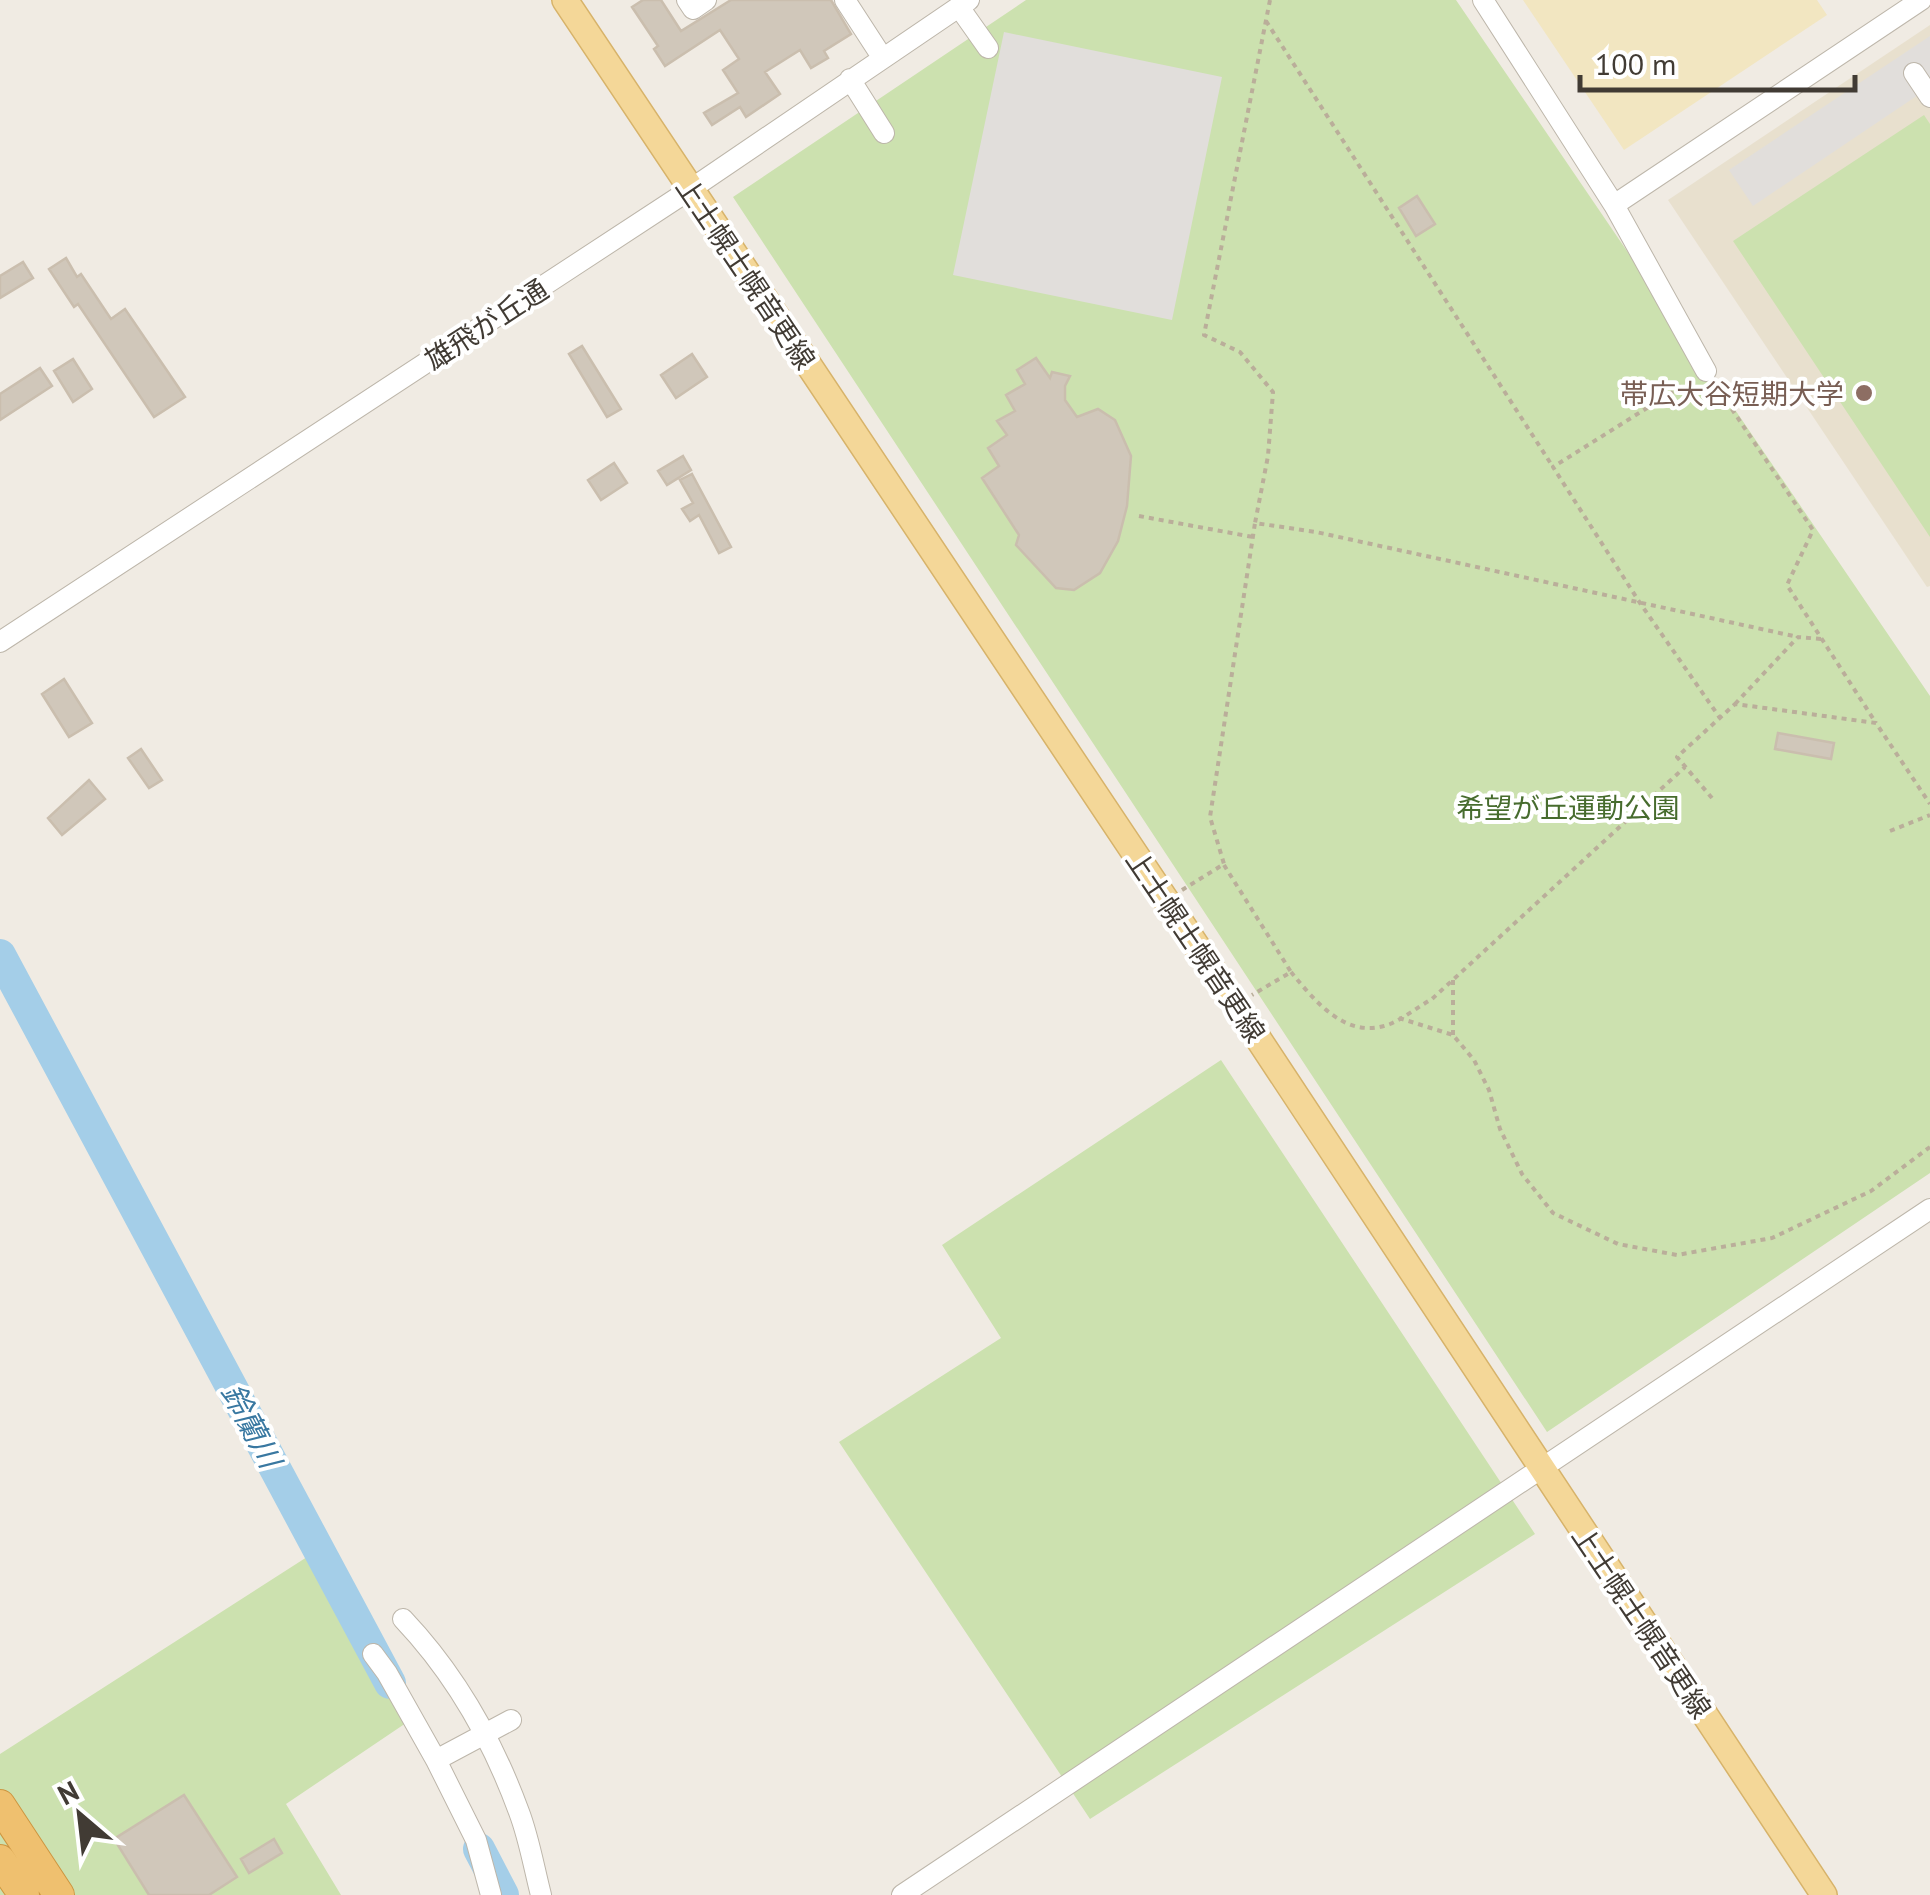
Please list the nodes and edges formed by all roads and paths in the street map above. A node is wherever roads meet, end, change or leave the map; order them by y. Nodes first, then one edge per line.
1 (565, 0) edge
2 (687, 0) edge
3 (706, 0) edge
4 (845, 0) edge
5 (1270, 0) edge
6 (1482, 0) edge
7 (1922, 0) edge
8 (964, 3) edge
9 (1266, 21) junction
10 (988, 48) dead end
11 (882, 58) junction
12 (1914, 73) dead end
13 (850, 79) junction
14 (1930, 96) edge
15 (884, 133) dead end
16 (691, 190) junction
17 (1614, 205) junction
18 (1706, 371) junction
19 (1553, 467) junction
20 (1139, 516) dead end
21 (1254, 523) junction
22 (1252, 538) junction
23 (1640, 603) junction
24 (1798, 637) junction
25 (1822, 640) junction
26 (0, 642) edge
27 (1735, 704) junction
28 (1720, 718) junction
29 (1876, 722) junction
30 (1686, 767) junction
31 (1712, 798) dead end
32 (1930, 804) edge
33 (1930, 815) edge
34 (1890, 831) dead end
35 (1224, 864) junction
36 (1166, 900) junction
37 (1291, 972) junction
38 (1453, 980) junction
39 (1236, 1005) junction
40 (1399, 1018) junction
41 (1453, 1034) junction
42 (1930, 1146) edge
43 (1930, 1209) edge
44 (1541, 1470) junction
45 (403, 1619) dead end
46 (372, 1654) dead end
47 (512, 1720) dead end
48 (485, 1734) junction
49 (436, 1760) junction
50 (0, 1805) edge
51 (0, 1860) edge
52 (24, 1895) edge
53 (59, 1895) edge
54 (491, 1895) edge
55 (541, 1895) edge
56 (902, 1895) edge
57 (1824, 1895) edge

1 - 16 main road, 上士幌士幌音更線
2 - 3 street
4 - 11 street
5 - 9 path
6 - 17 street
7 - 17 street
8 - 10 street
8 - 11 street, 雄飛が丘通
9 - 19 path
9 - 21 path
11 - 13 street, 雄飛が丘通
12 - 14 street
13 - 15 street
13 - 16 street, 雄飛が丘通
16 - 26 street, 雄飛が丘通
16 - 36 main road, 上士幌士幌音更線
17 - 18 street
18 - 19 path
18 - 25 path
19 - 23 path
20 - 22 path
21 - 22 path
21 - 23 path
22 - 35 path
23 - 24 path
23 - 28 path
24 - 25 path
24 - 27 path
25 - 29 path
27 - 28 path
27 - 29 path
28 - 30 path
29 - 32 path
30 - 31 path
30 - 38 path
33 - 34 path
35 - 36 path
35 - 37 path
36 - 39 main road, 上士幌士幌音更線
37 - 39 path
37 - 40 path
38 - 40 path
38 - 41 path
39 - 44 main road, 上士幌士幌音更線
40 - 41 path
41 - 42 path
43 - 44 street
44 - 56 street
44 - 57 main road, 上士幌士幌音更線
45 - 48 street
46 - 49 street
47 - 48 street
48 - 49 street
48 - 55 street
49 - 54 street
50 - 53 highway
51 - 52 highway

